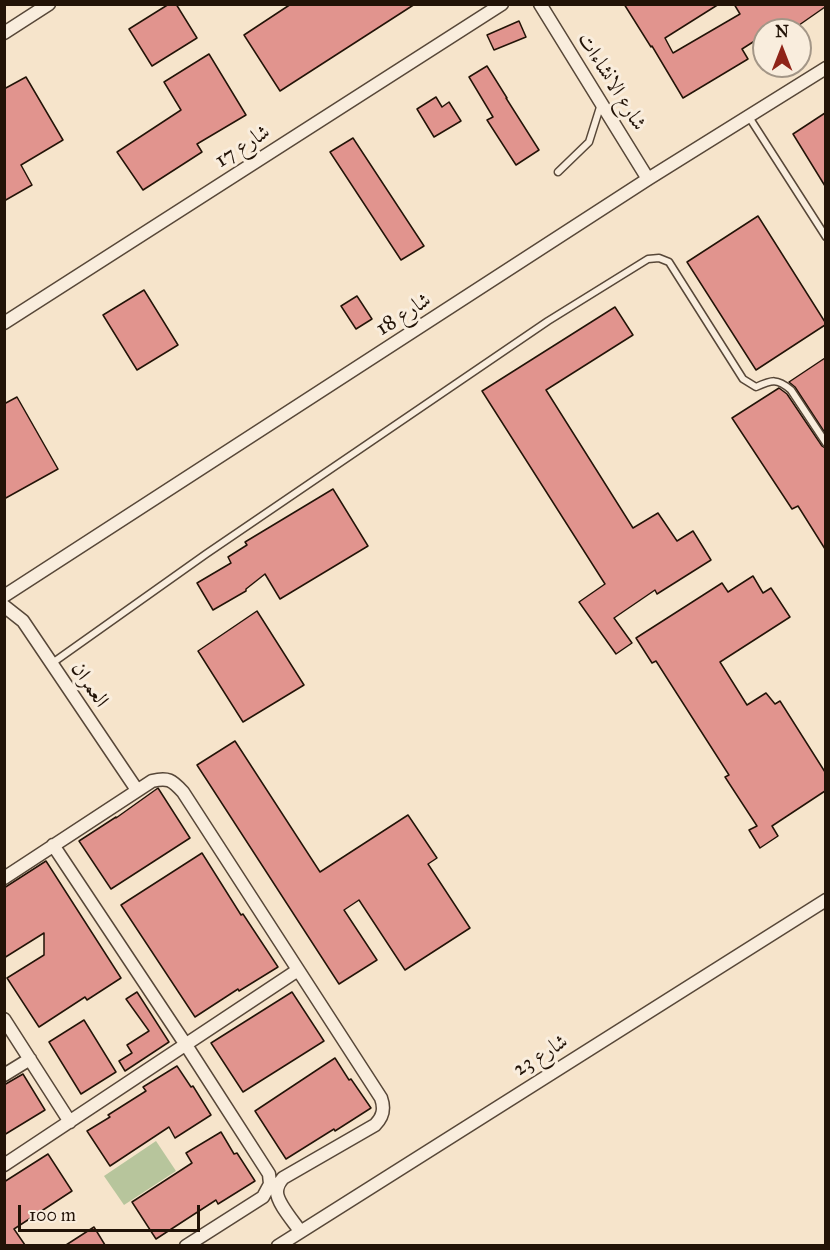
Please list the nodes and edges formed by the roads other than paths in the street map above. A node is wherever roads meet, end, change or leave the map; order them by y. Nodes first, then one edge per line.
1 (49, 4) edge
2 (502, 4) edge
3 (540, 4) edge
4 (4, 33) edge
5 (825, 68) edge
6 (602, 104) junction
7 (748, 116) junction
8 (558, 172) dead end
9 (648, 179) junction
10 (825, 237) edge
11 (4, 323) edge
12 (825, 443) edge
13 (4, 596) edge
14 (4, 606) edge
15 (51, 664) junction
16 (137, 790) junction
17 (53, 846) junction
18 (4, 878) edge
19 (825, 900) edge
20 (298, 970) junction
21 (4, 1018) edge
22 (186, 1045) junction
23 (30, 1059) junction
24 (4, 1075) edge
25 (70, 1122) junction
26 (4, 1165) edge
27 (300, 1231) junction
28 (186, 1245) edge
29 (278, 1245) edge

1 - 4 street
2 - 11 street, شارع 17
3 - 6 street, شارع الانشاءات
5 - 7 street, شارع 18
6 - 8 lane
6 - 9 street, شارع الانشاءات
7 - 9 street, شارع 18
7 - 10 lane
9 - 13 street, شارع 18
12 - 15 lane
14 - 15 street, العمران
15 - 16 street, العمران
16 - 17 street
16 - 20 street
17 - 18 street
17 - 22 street
19 - 27 street, شارع 23
20 - 22 street
20 - 27 street
21 - 23 street
22 - 25 street
22 - 28 street
23 - 24 street
23 - 25 street
25 - 26 street
27 - 29 street, شارع 23

